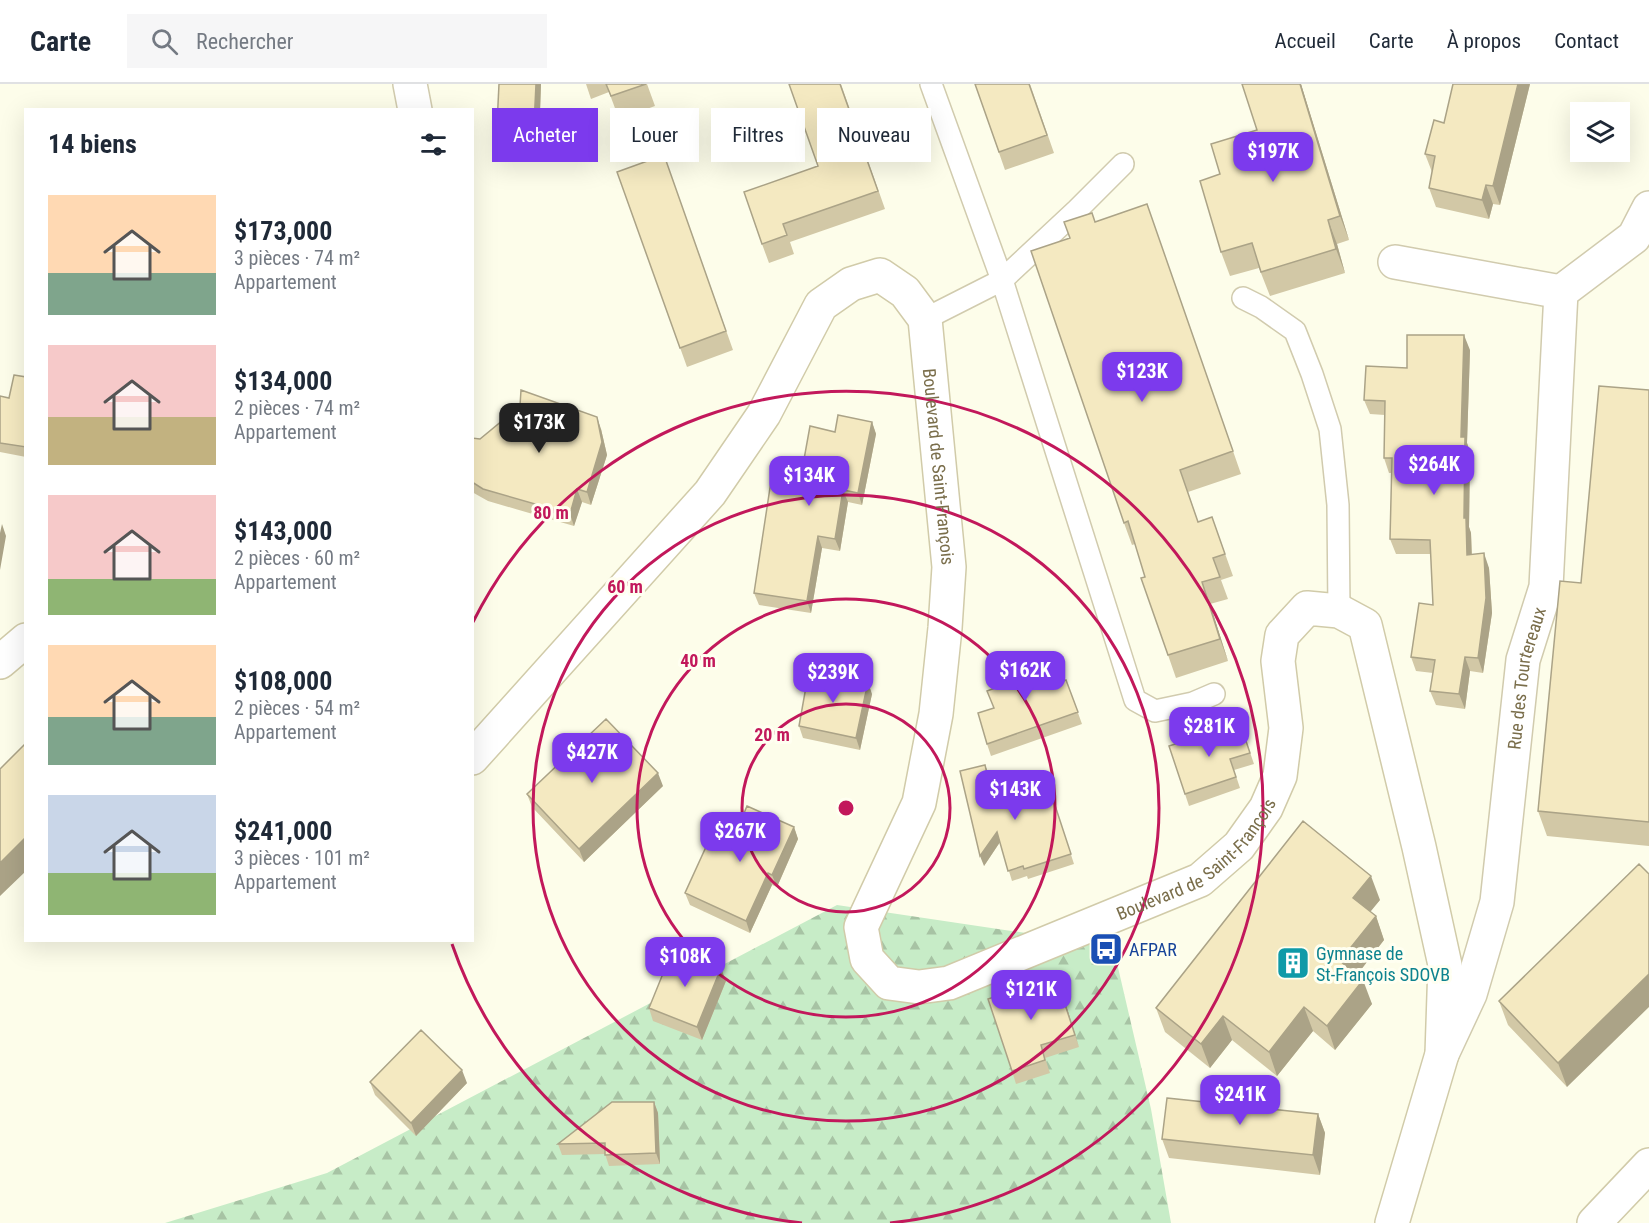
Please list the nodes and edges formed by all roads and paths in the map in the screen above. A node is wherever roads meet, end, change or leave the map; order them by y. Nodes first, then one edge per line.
1 (410, 84) edge
2 (931, 84) edge
3 (415, 108) edge
4 (1123, 164) dead end
5 (1649, 208) edge
6 (1395, 262) dead end
7 (1002, 279) junction
8 (1561, 292) junction
9 (1243, 298) dead end
10 (925, 319) junction
11 (1339, 611) junction
12 (24, 642) edge
13 (0, 662) edge
14 (1214, 694) dead end
15 (474, 756) edge
16 (1442, 1054) junction
17 (1649, 1165) edge
18 (1392, 1223) edge
19 (1594, 1223) edge

1 - 3 main road
2 - 7 lane
4 - 7 lane
5 - 8 main road
6 - 8 main road
7 - 10 lane
7 - 14 lane
8 - 16 main road, Rue des Tourtereaux
9 - 11 lane
10 - 11 main road, Boulevard de Saint-François
10 - 15 main road
11 - 16 main road, Boulevard de Saint-François
12 - 13 main road
16 - 18 main road, Boulevard de Saint-François
17 - 19 main road

